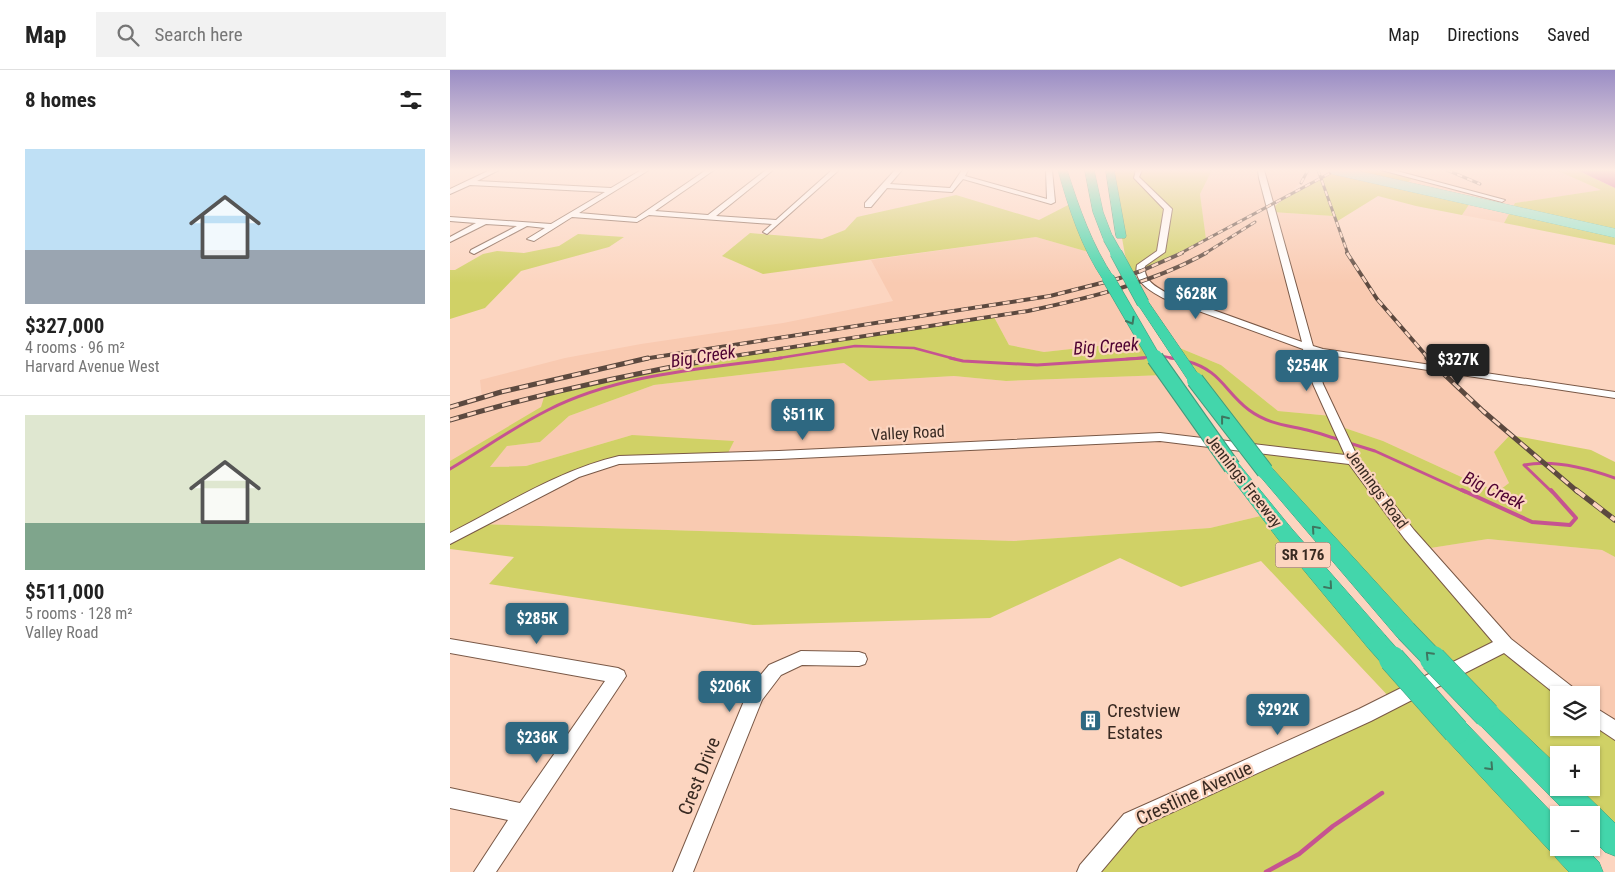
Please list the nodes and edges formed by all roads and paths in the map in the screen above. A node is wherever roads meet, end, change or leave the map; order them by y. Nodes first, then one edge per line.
1 (583, 207) edge
2 (655, 207) edge
3 (722, 207) edge
4 (794, 207) edge
5 (1076, 207) edge
6 (1081, 207) edge
7 (1097, 207) edge
8 (1116, 207) edge
9 (1166, 207) edge
10 (1270, 207) edge
11 (1504, 207) edge
12 (648, 212) junction
13 (570, 215) junction
14 (710, 217) junction
15 (450, 219) edge
16 (485, 222) junction
17 (778, 222) junction
18 (526, 224) junction
19 (553, 226) junction
20 (767, 232) dead end
21 (1615, 232) edge
22 (1087, 235) junction
23 (531, 239) dead end
24 (450, 240) edge
25 (474, 252) dead end
26 (1143, 303) junction
27 (1309, 348) junction
28 (1615, 394) edge
29 (1351, 456) junction
30 (450, 539) edge
31 (1505, 644) junction
32 (450, 646) edge
33 (859, 659) dead end
34 (1558, 686) edge
35 (1600, 720) edge
36 (1615, 731) edge
37 (1550, 778) edge
38 (1568, 796) edge
39 (450, 798) edge
40 (1579, 806) edge
41 (524, 814) junction
42 (1600, 828) edge
43 (1550, 830) edge
44 (1615, 842) edge
45 (1574, 856) edge
46 (484, 872) edge
47 (683, 872) edge
48 (1087, 872) edge
49 (1589, 872) edge

1 - 13 street
2 - 12 street
3 - 14 street
4 - 17 street
5 - 22 highway
6 - 22 highway
7 - 26 highway, Jennings Freeway / SR 176, bridge
8 - 26 highway, bridge
9 - 27 street
10 - 27 street, Jennings Road
11 - 21 main road, bridge
12 - 13 street
12 - 14 street
13 - 19 street
14 - 17 street
15 - 16 street
16 - 18 street
16 - 24 street
17 - 20 street
18 - 19 street
18 - 25 street
19 - 23 street
22 -> 43 highway, Jennings Freeway / SR 176, bridge
37 -> 26 highway, Jennings Freeway / SR 176, bridge
27 - 28 street
27 - 29 street, Jennings Road
29 - 30 street, Valley Road
29 - 31 street, Jennings Road
31 - 34 street, Jennings Road
31 - 48 street, Crestline Avenue
32 - 41 street
33 - 47 street, Crest Drive
35 - 36 street
38 - 40 highway, Jennings Freeway / SR 176
39 - 41 street
41 - 46 street
42 - 44 highway
45 - 49 highway

